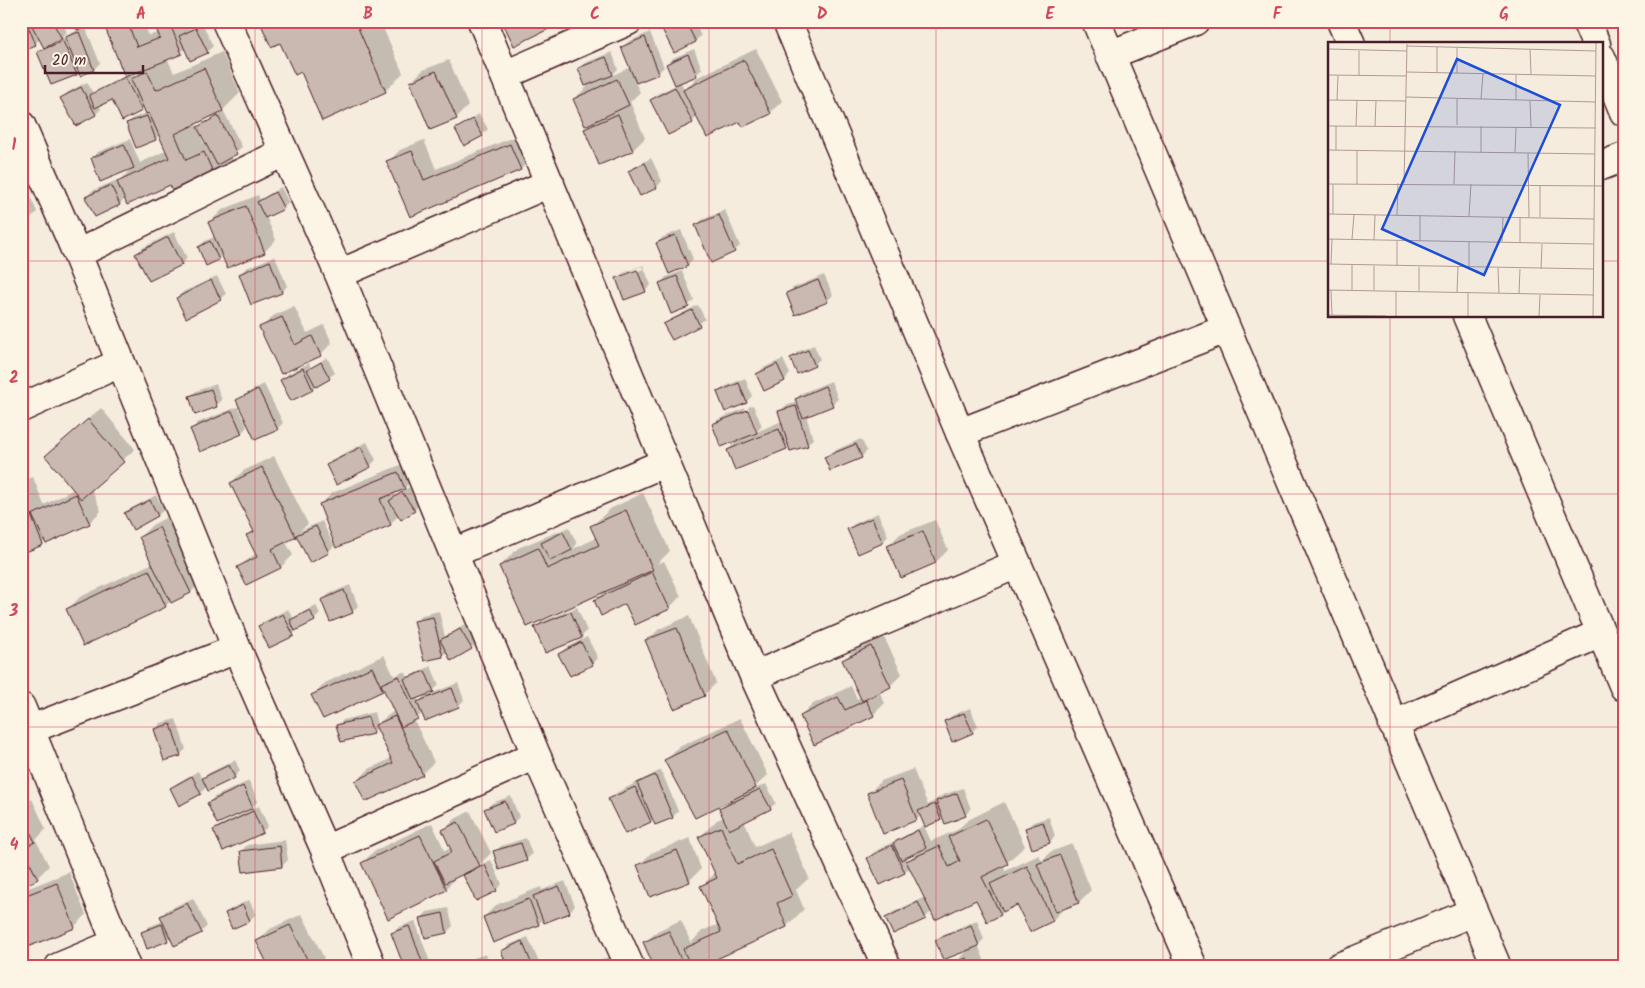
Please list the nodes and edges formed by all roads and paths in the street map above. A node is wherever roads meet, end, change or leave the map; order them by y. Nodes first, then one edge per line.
1 (226, 21) edge
2 (482, 21) edge
3 (628, 21) edge
4 (787, 21) edge
5 (1096, 21) edge
6 (1195, 21) edge
7 (1341, 21) edge
8 (1586, 21) edge
9 (1350, 42) edge
10 (1595, 42) edge
11 (1110, 55) junction
12 (1602, 59) edge
13 (505, 76) junction
14 (1624, 112) edge
15 (21, 124) edge
16 (284, 152) junction
17 (1624, 157) edge
18 (1602, 166) edge
19 (550, 183) junction
20 (77, 254) junction
21 (339, 274) junction
22 (1468, 318) edge
23 (1226, 329) junction
24 (120, 363) junction
25 (21, 408) edge
26 (960, 433) junction
27 (664, 463) junction
28 (454, 553) junction
29 (1017, 564) junction
30 (1601, 633) junction
31 (237, 649) junction
32 (754, 676) junction
33 (1624, 687) edge
34 (26, 718) edge
35 (1393, 725) junction
36 (536, 755) junction
37 (325, 850) junction
38 (1473, 912) junction
39 (121, 955) edge
40 (59, 967) edge
41 (372, 967) edge
42 (630, 967) edge
43 (886, 967) edge
44 (1193, 967) edge
45 (1339, 967) edge
46 (1497, 967) edge

1 - 16 street
2 - 13 street
3 - 13 street
4 - 26 street
5 - 11 street
6 - 11 street
7 - 9 street
8 - 10 street
11 - 23 street
12 - 14 street
13 - 19 street
15 - 20 street
16 - 20 street
16 - 21 street
17 - 18 street
19 - 21 street
19 - 27 street
20 - 24 street
21 - 28 street
22 - 30 street
23 - 26 street
23 - 35 street
24 - 25 street
24 - 31 street
26 - 29 street
27 - 28 street
27 - 32 street
28 - 36 street
29 - 32 street
29 - 44 street
30 - 33 street
30 - 35 street
31 - 34 street
31 - 37 street
32 - 43 street
34 - 39 street
35 - 38 street
36 - 37 street
36 - 42 street
37 - 41 street
38 - 45 street
38 - 46 street
39 - 40 street

